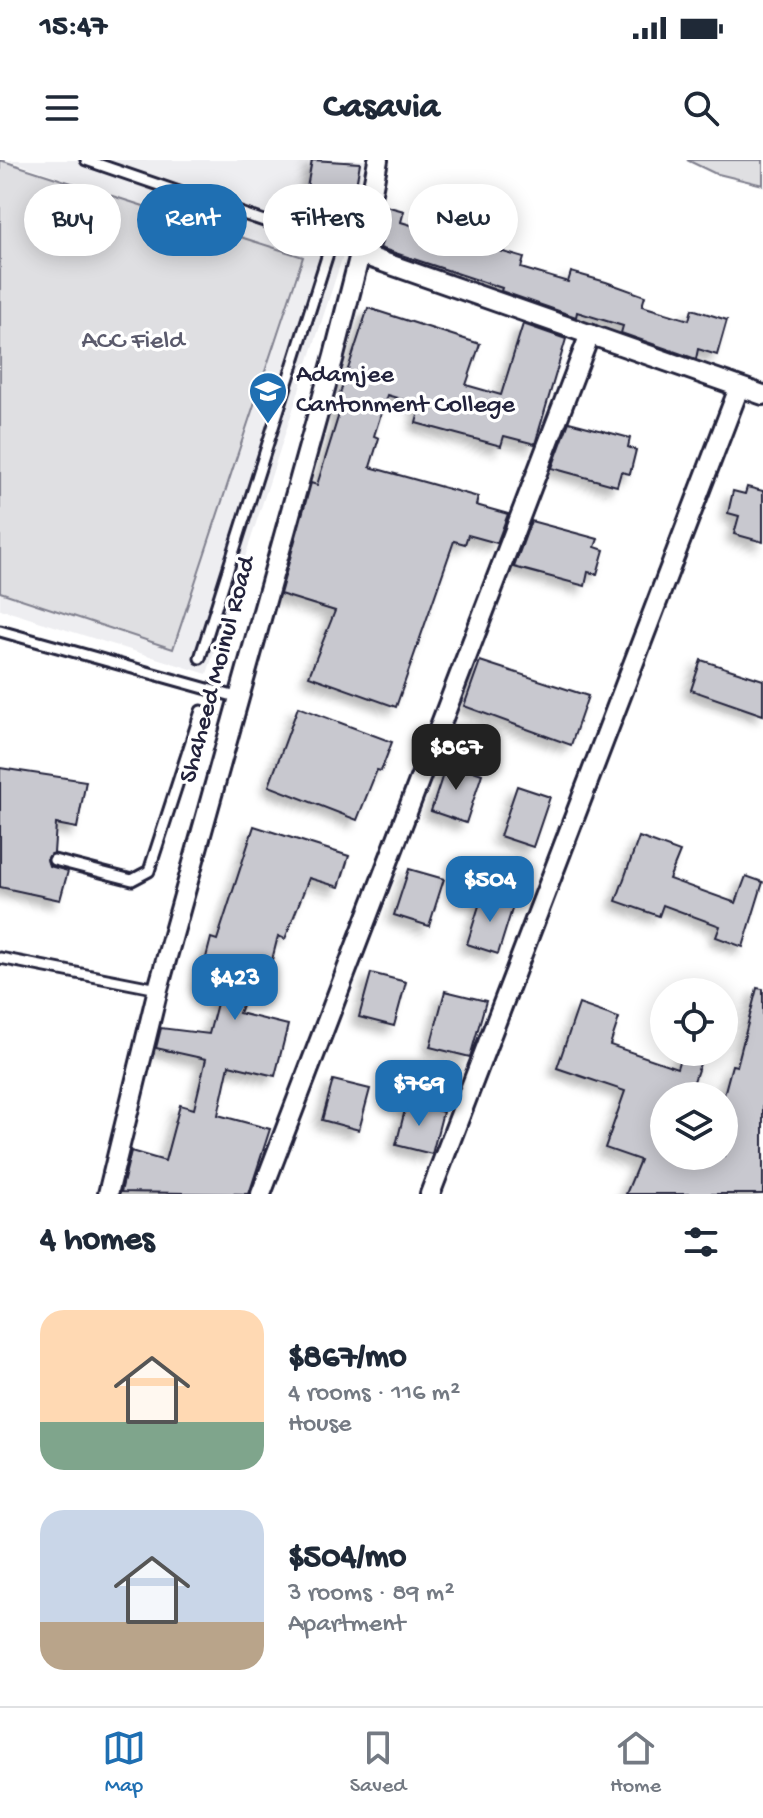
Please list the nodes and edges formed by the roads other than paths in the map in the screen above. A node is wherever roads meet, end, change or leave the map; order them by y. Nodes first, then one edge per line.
1 (86, 160) edge
2 (378, 160) edge
3 (373, 184) edge
4 (263, 221) edge
5 (327, 256) edge
6 (359, 256) edge
7 (366, 256) edge
8 (590, 334) junction
9 (739, 388) junction
10 (763, 395) edge
11 (0, 631) edge
12 (200, 658) dead end
13 (240, 698) junction
14 (201, 711) dead end
15 (54, 860) dead end
16 (0, 958) edge
17 (158, 989) junction
18 (110, 1194) edge
19 (261, 1194) edge
20 (430, 1194) edge

1 - 4 lane
2 - 3 street, Shaheed Moinul Road
5 - 12 lane
6 - 13 street, Shaheed Moinul Road
7 - 8 street
8 - 9 street
8 - 19 street
9 - 10 street
9 - 20 street
11 - 13 lane
13 - 17 street, Shaheed Moinul Road
14 - 15 lane
16 - 17 lane
17 - 18 street, Shaheed Moinul Road

